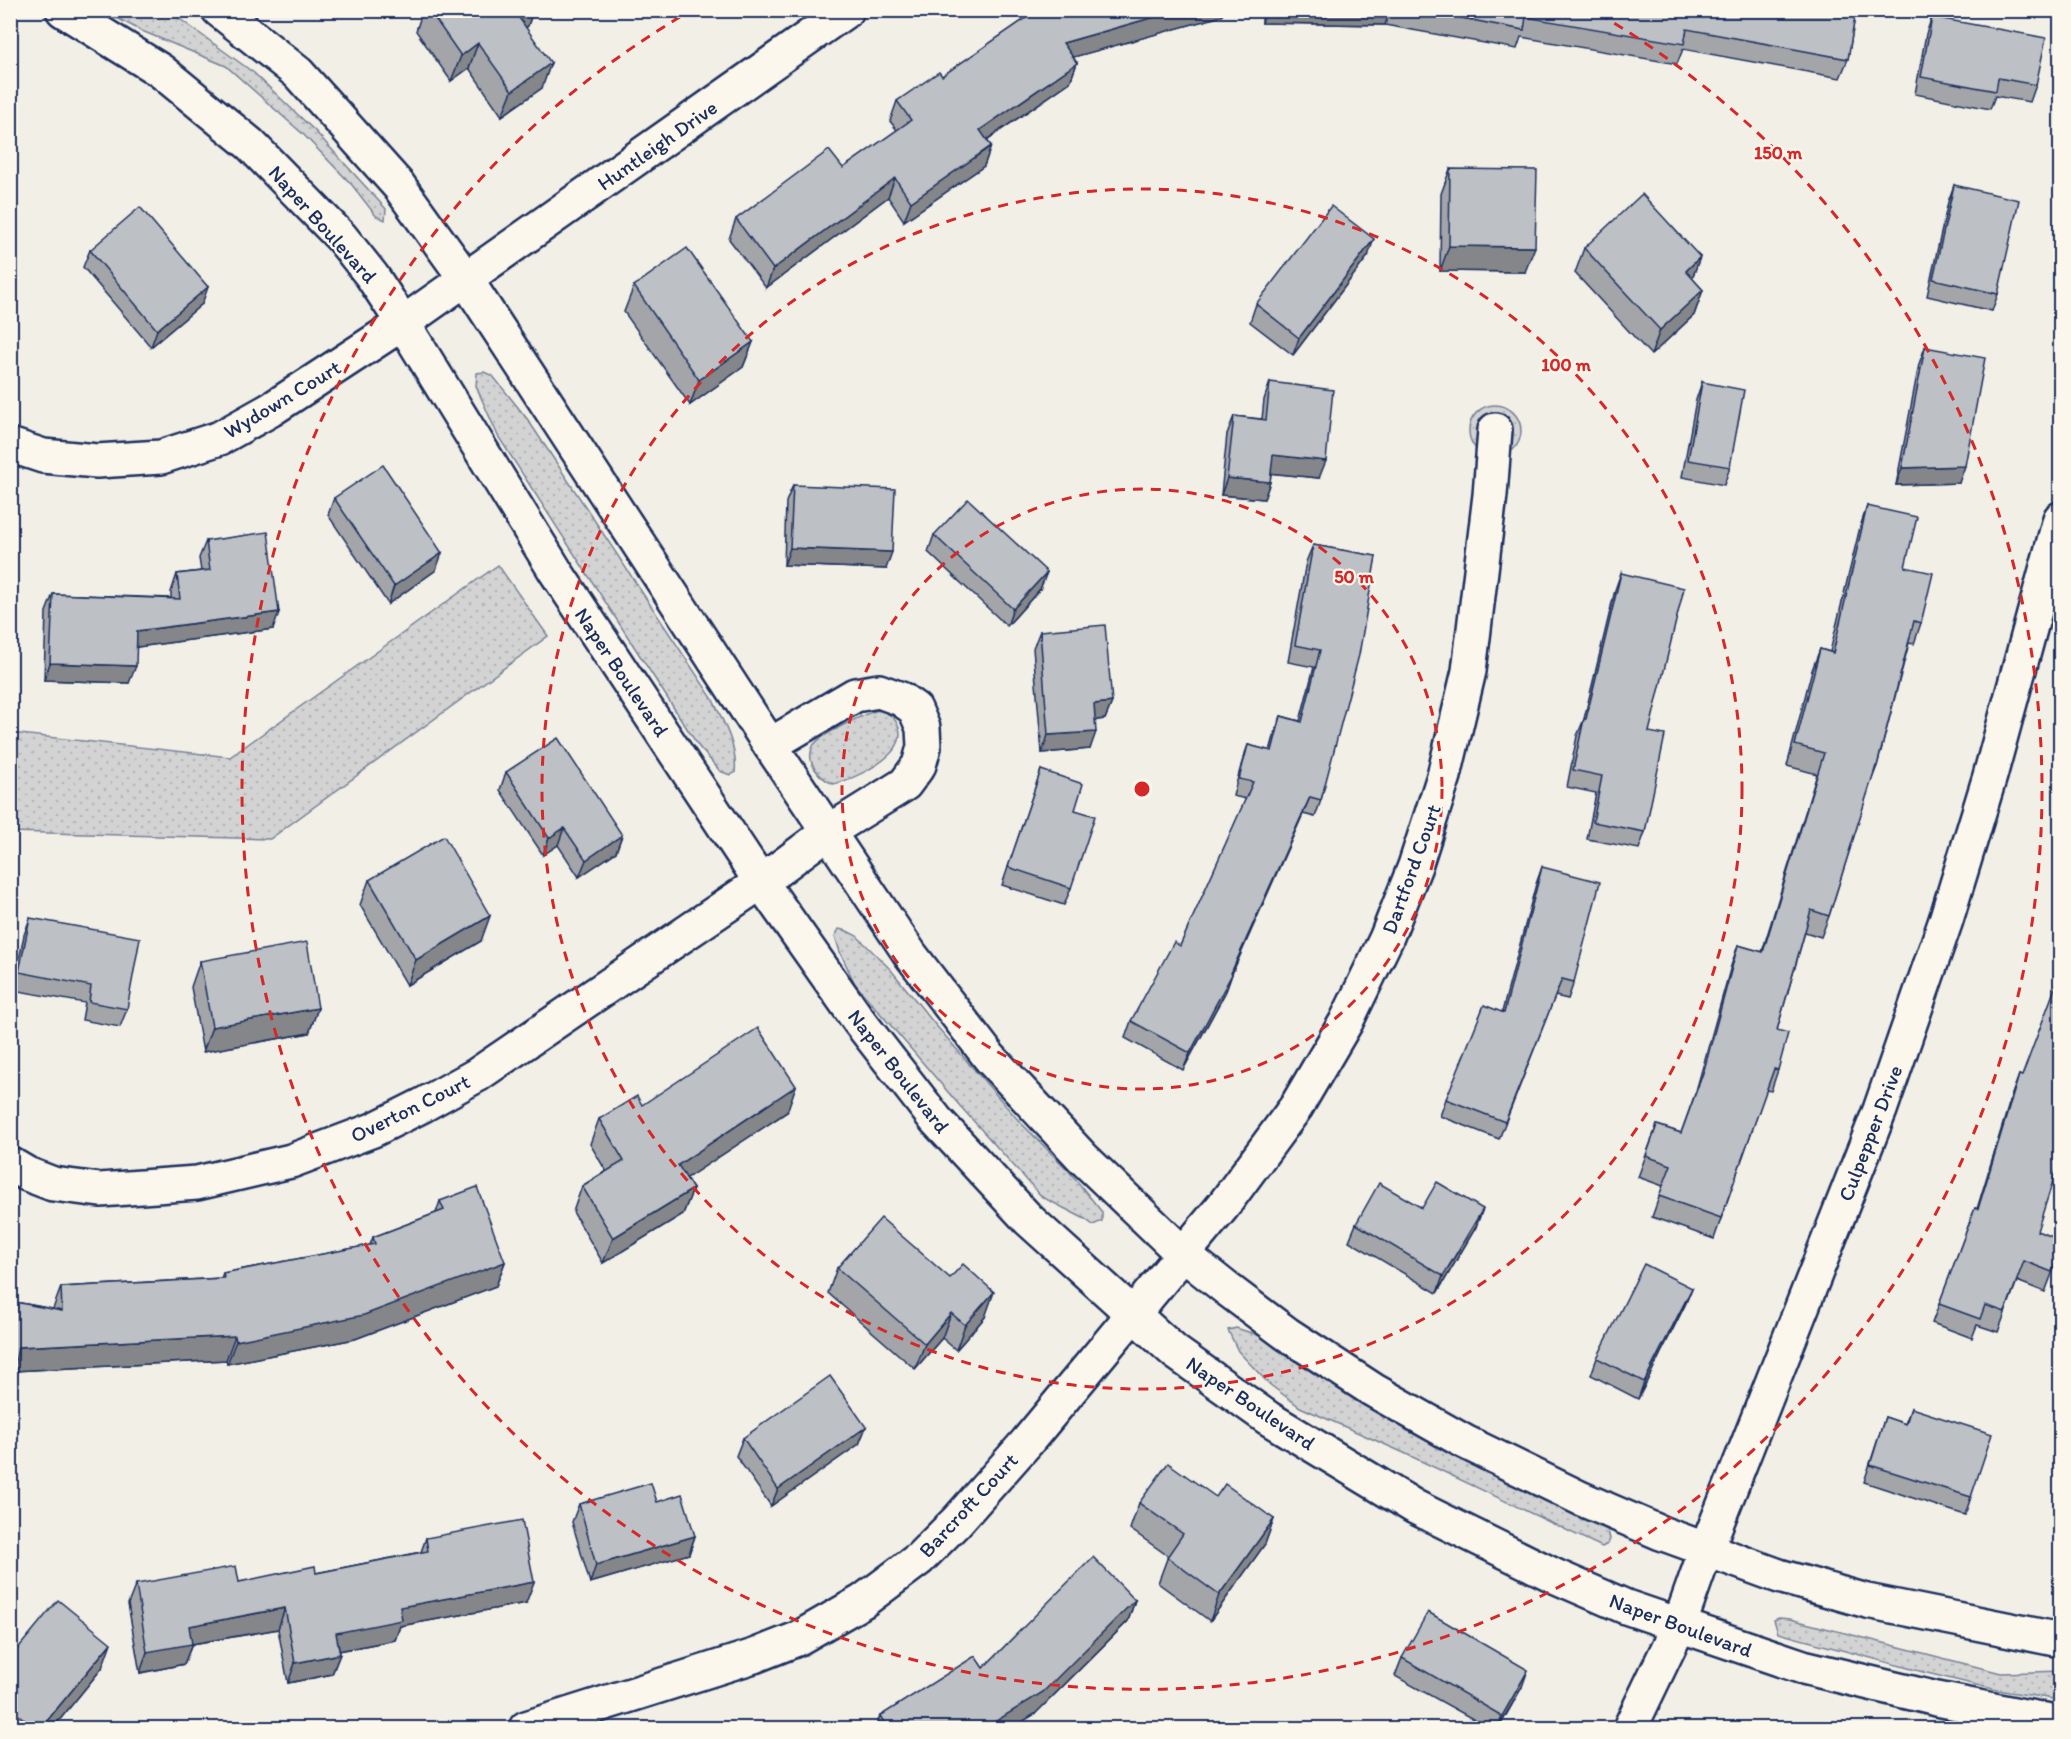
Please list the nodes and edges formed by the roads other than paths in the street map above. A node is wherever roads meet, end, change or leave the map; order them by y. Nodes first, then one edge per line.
1 (63, 10) edge
2 (219, 10) edge
3 (847, 10) edge
4 (465, 278) junction
5 (404, 323) junction
6 (1495, 430) dead end
7 (10, 445) edge
8 (2061, 519) edge
9 (770, 746) junction
10 (828, 832) junction
11 (761, 882) junction
12 (10, 1164) edge
13 (1183, 1254) junction
14 (1133, 1314) junction
15 (1706, 1550) junction
16 (1679, 1626) junction
17 (2061, 1640) edge
18 (2061, 1723) edge
19 (526, 1728) edge
20 (1630, 1728) edge

1 - 5 main road, Naper Boulevard
2 - 4 main road
3 - 4 main road, Huntleigh Drive
4 - 5 main road, Huntleigh Drive
4 - 9 main road
5 - 7 main road, Wydown Court
5 - 11 main road, Naper Boulevard
6 - 13 main road, Dartford Court
8 - 15 main road, Culpepper Drive
9 - 10 main road
9 - 10 main road, Overton Court
10 - 11 main road, Overton Court
10 - 13 main road
11 - 12 main road, Overton Court
11 - 14 main road, Naper Boulevard
13 - 14 main road, Dartford Court
13 - 15 main road
14 - 16 main road, Naper Boulevard
14 - 19 main road, Barcroft Court
15 - 16 main road, Culpepper Drive
15 - 17 main road
16 - 18 main road, Naper Boulevard
16 - 20 main road, Culpepper Drive

